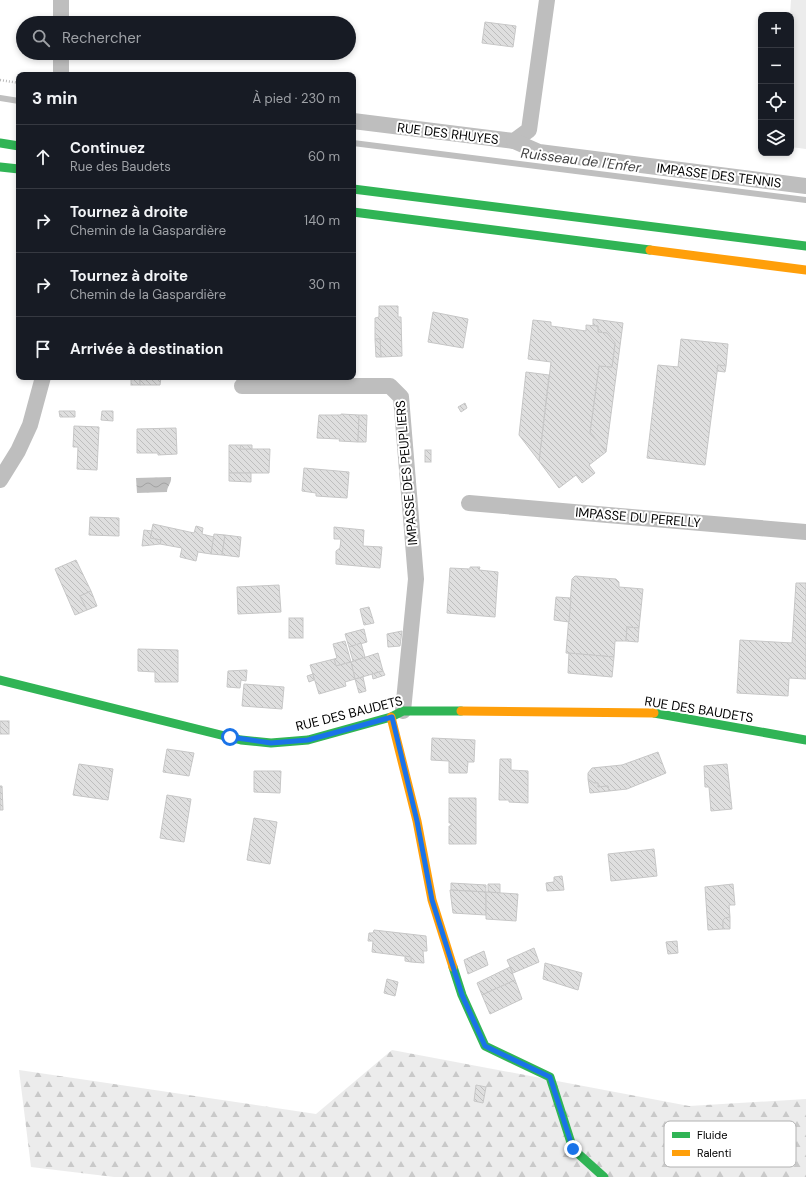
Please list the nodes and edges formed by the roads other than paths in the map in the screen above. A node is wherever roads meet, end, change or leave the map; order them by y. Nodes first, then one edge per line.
1 (61, 0) edge
2 (547, 0) edge
3 (61, 16) edge
4 (61, 60) edge
5 (61, 72) edge
6 (356, 121) edge
7 (514, 141) junction
8 (0, 143) edge
9 (16, 146) edge
10 (0, 167) edge
11 (16, 169) edge
12 (806, 186) edge
13 (356, 189) edge
14 (356, 212) edge
15 (806, 246) edge
16 (806, 270) edge
17 (42, 380) edge
18 (242, 386) dead end
19 (0, 480) edge
20 (469, 503) dead end
21 (806, 532) edge
22 (0, 680) edge
23 (397, 714) junction
24 (806, 740) edge
25 (604, 1177) edge

1 - 3 street
2 - 7 street, RUE DES RHUYES
4 - 5 street
6 - 7 street, RUE DES RHUYES
7 - 12 street, IMPASSE DES TENNIS
8 - 9 street
10 - 11 street
13 - 15 street
14 - 16 street
17 - 19 street
18 - 23 street, IMPASSE DES PEUPLIERS
20 - 21 street, IMPASSE DU PERELLY
22 - 23 street, RUE DES BAUDETS
23 - 24 street, RUE DES BAUDETS
23 - 25 street

